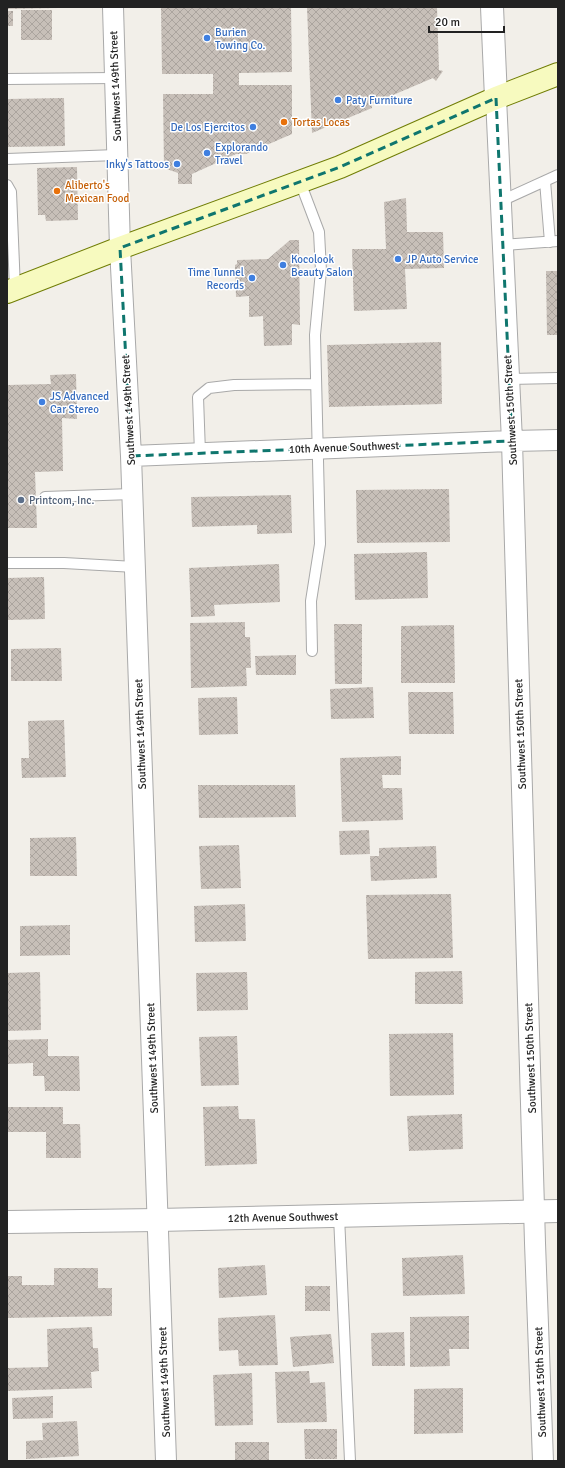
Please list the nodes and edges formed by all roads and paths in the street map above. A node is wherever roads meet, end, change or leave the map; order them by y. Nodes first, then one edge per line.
1 (112, 7) edge
2 (492, 7) edge
3 (558, 74) edge
4 (115, 78) junction
5 (7, 79) edge
6 (496, 98) junction
7 (117, 155) junction
8 (7, 159) edge
9 (558, 175) edge
10 (545, 181) junction
11 (300, 182) junction
12 (7, 185) edge
13 (501, 201) junction
14 (554, 241) edge
15 (503, 244) junction
16 (120, 248) junction
17 (11, 291) edge
18 (558, 378) edge
19 (509, 379) junction
20 (316, 384) junction
21 (558, 440) edge
22 (512, 441) junction
23 (317, 448) junction
24 (200, 453) junction
25 (131, 456) junction
26 (132, 494) junction
27 (45, 497) dead end
28 (7, 563) edge
29 (134, 567) junction
30 (312, 651) dead end
31 (534, 1211) junction
32 (558, 1211) edge
33 (339, 1216) junction
34 (158, 1220) junction
35 (7, 1222) edge
36 (166, 1461) edge
37 (350, 1461) edge
38 (543, 1461) edge

1 - 4 street, Southwest 149th Street
2 - 6 street, Southwest 150th Street
3 - 6 main road
4 - 5 lane
4 - 7 street, Southwest 149th Street
6 - 11 main road
6 - 13 street, Southwest 150th Street
7 - 8 lane
7 - 16 street, Southwest 149th Street
9 - 10 lane
10 - 13 lane
10 - 14 lane
11 - 16 main road
11 - 20 lane
12 - 17 lane
13 - 15 street, Southwest 150th Street
14 - 15 lane
15 - 19 street, Southwest 150th Street
16 - 17 main road
16 - 25 street, Southwest 149th Street
18 - 19 lane
19 - 22 street, Southwest 150th Street
20 - 23 lane
20 - 24 lane
21 - 22 street, 10th Avenue Southwest
22 - 23 street, 10th Avenue Southwest
22 - 31 street, Southwest 150th Street
23 - 24 street, 10th Avenue Southwest
23 - 30 lane
24 - 25 street, 10th Avenue Southwest
25 - 26 street, Southwest 149th Street
26 - 27 lane
26 - 29 street, Southwest 149th Street
28 - 29 lane
29 - 34 street, Southwest 149th Street
31 - 32 street, 12th Avenue Southwest
31 - 33 street, 12th Avenue Southwest
31 - 38 street, Southwest 150th Street
33 - 34 street, 12th Avenue Southwest
33 - 37 lane
34 - 35 street, 12th Avenue Southwest
34 - 36 street, Southwest 149th Street

